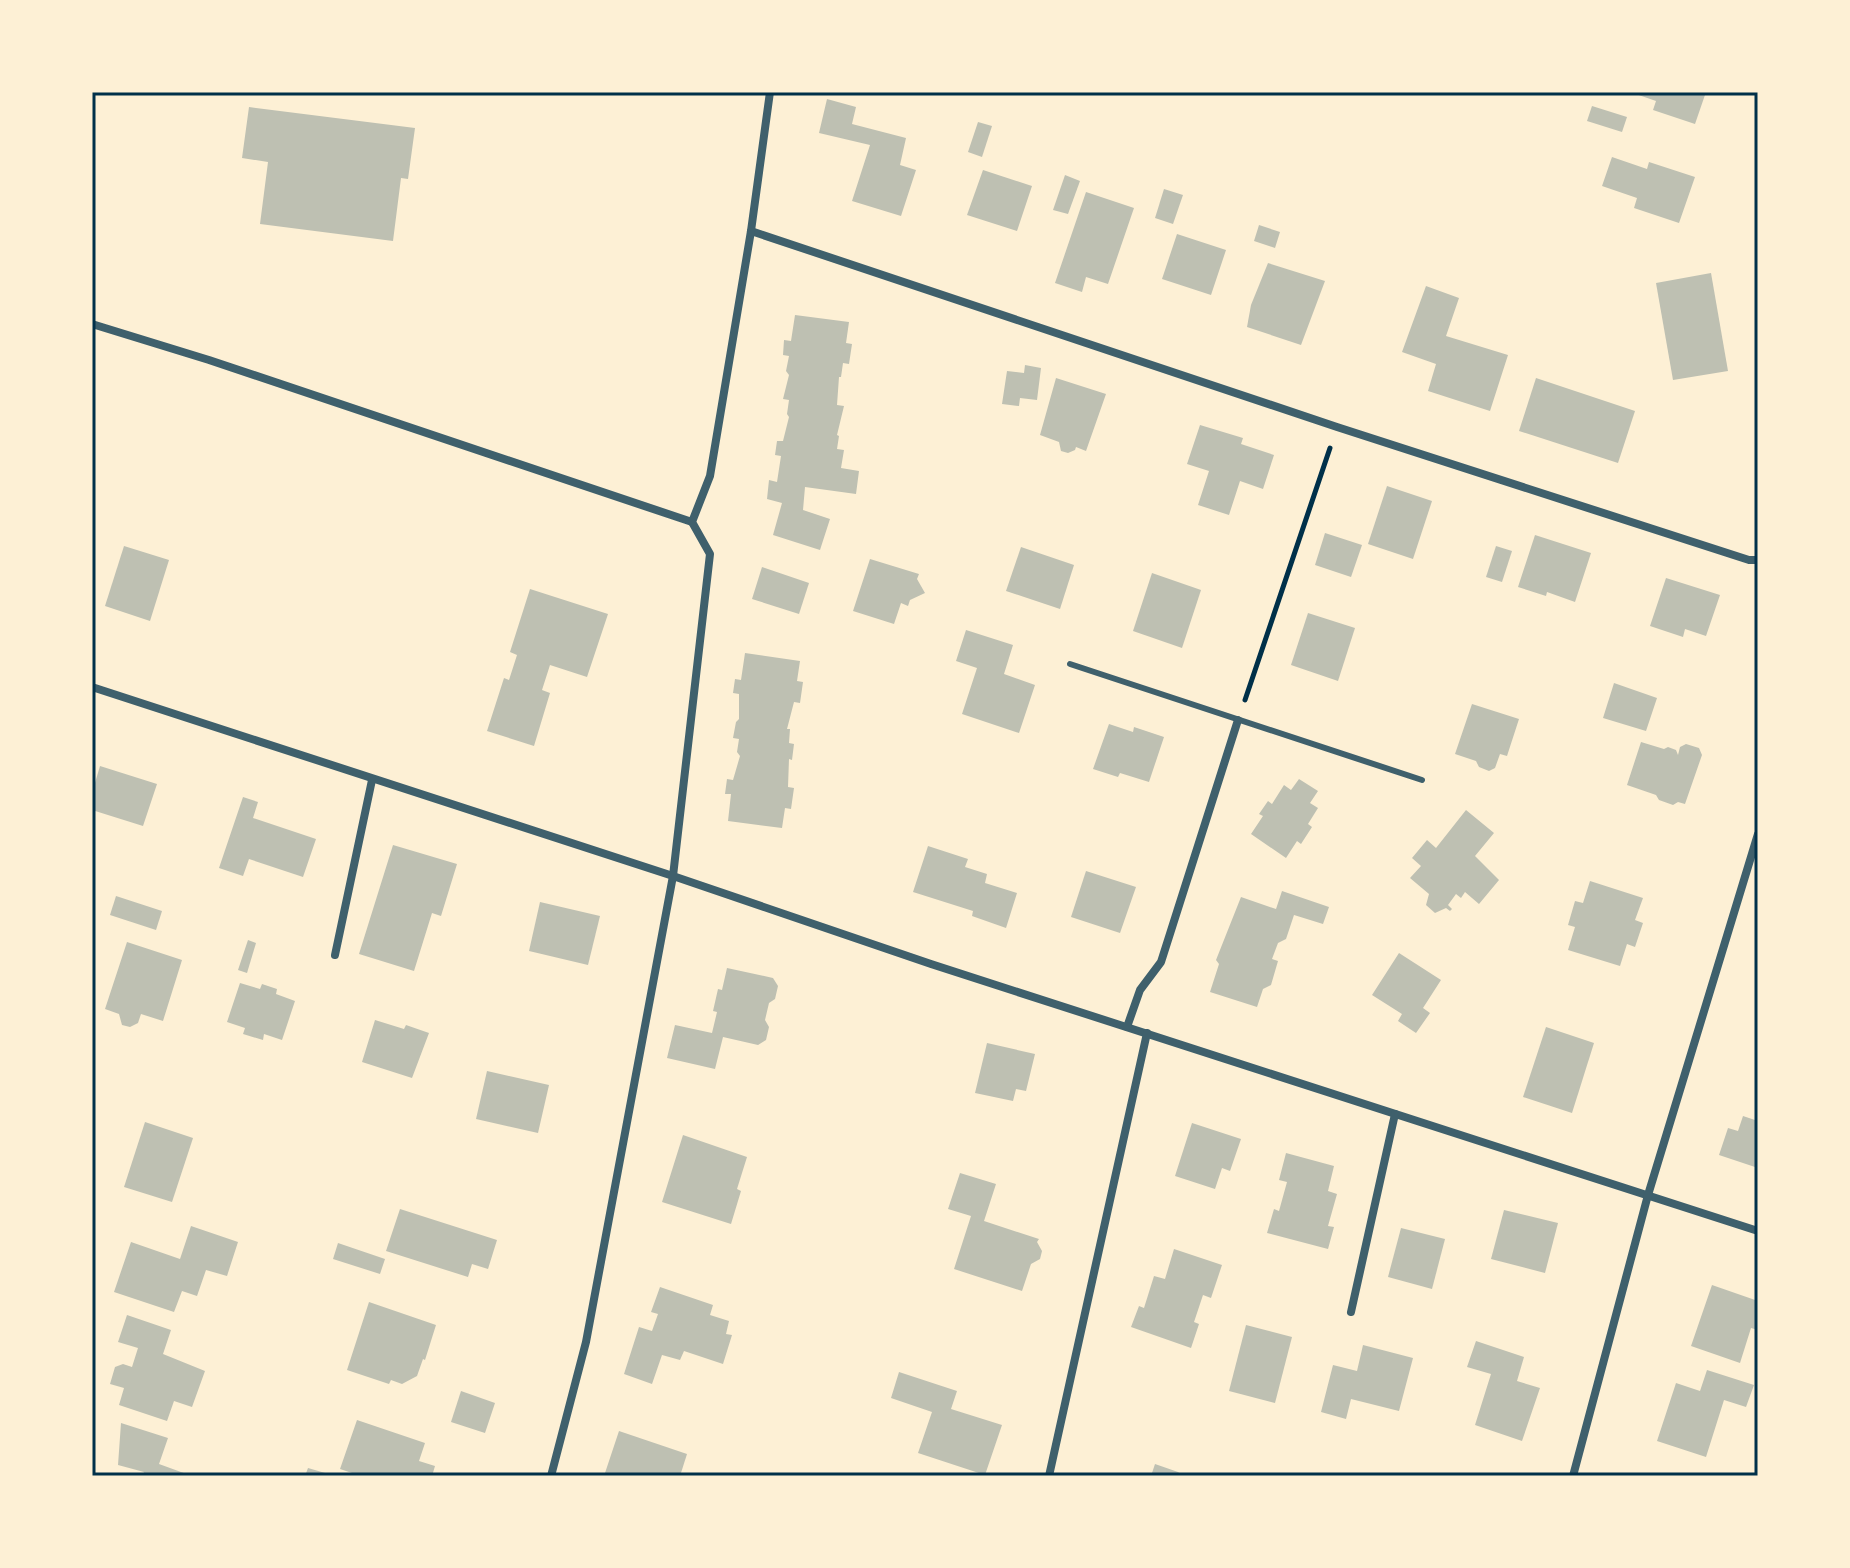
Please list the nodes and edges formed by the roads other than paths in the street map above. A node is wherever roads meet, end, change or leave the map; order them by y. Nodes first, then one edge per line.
1 (770, 92) edge
2 (751, 231) junction
3 (92, 324) edge
4 (692, 522) junction
5 (1758, 560) edge
6 (1070, 664) dead end
7 (92, 687) edge
8 (1238, 720) junction
9 (372, 780) junction
10 (1422, 780) dead end
11 (1758, 834) edge
12 (673, 876) junction
13 (335, 955) dead end
14 (1127, 1027) junction
15 (1147, 1033) junction
16 (1395, 1114) junction
17 (1648, 1195) junction
18 (1758, 1231) edge
19 (1351, 1312) dead end
20 (551, 1476) edge
21 (1049, 1476) edge
22 (1573, 1476) edge

1 - 2 street
2 - 4 street
2 - 5 street
3 - 4 street
4 - 12 street
6 - 8 lane
7 - 9 street
8 - 10 lane
8 - 14 street
9 - 12 street
9 - 13 street
11 - 17 street
12 - 14 street
12 - 20 street
14 - 15 street
15 - 16 street
15 - 21 street
16 - 17 street
16 - 19 street
17 - 18 street
17 - 22 street

